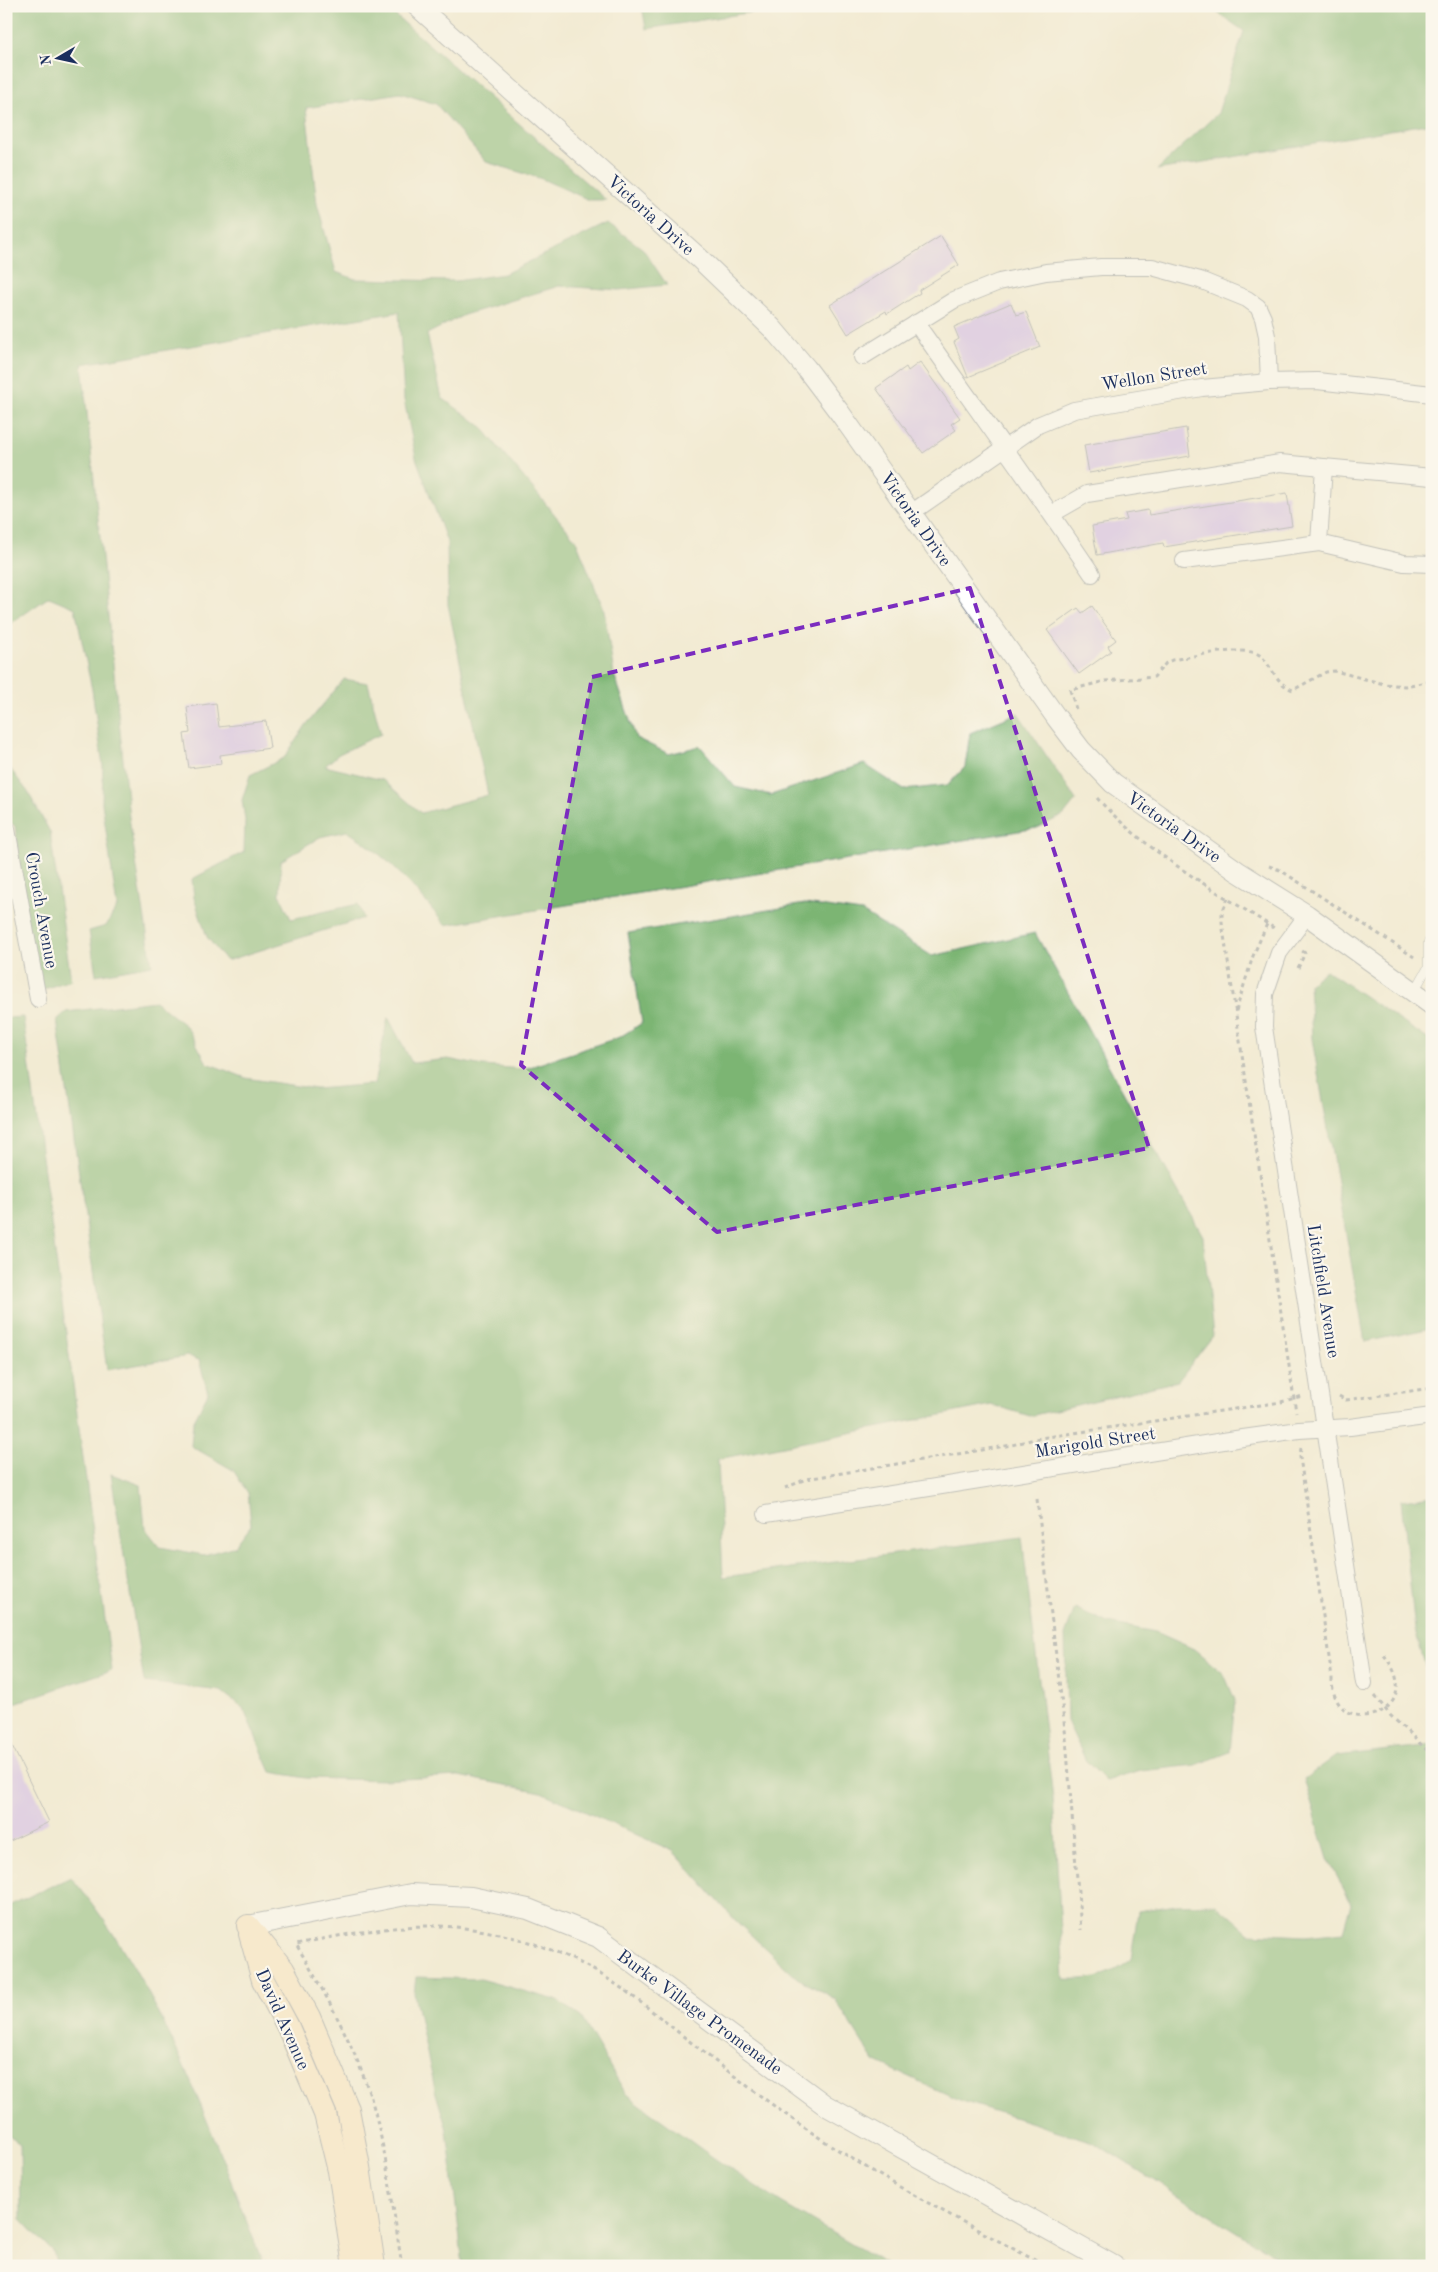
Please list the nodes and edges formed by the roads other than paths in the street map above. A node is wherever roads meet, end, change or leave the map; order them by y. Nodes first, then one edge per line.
1 (418, 6) edge
2 (916, 323) junction
3 (862, 357) dead end
4 (1269, 382) junction
5 (1432, 394) edge
6 (1004, 449) junction
7 (1324, 467) junction
8 (1432, 477) edge
9 (911, 513) junction
10 (1052, 514) junction
11 (1318, 543) junction
12 (1184, 562) dead end
13 (1432, 564) edge
14 (1092, 574) dead end
15 (8, 829) edge
16 (1307, 915) junction
17 (1428, 942) dead end
18 (1414, 992) junction
19 (38, 999) dead end
20 (1432, 1005) edge
21 (1432, 1416) edge
22 (1326, 1428) junction
23 (766, 1514) dead end
24 (1364, 1683) road end
25 (248, 1926) junction
26 (354, 2266) edge
27 (374, 2266) edge
28 (1114, 2266) edge

1 - 9 street, Victoria Drive
2 - 3 street
2 - 4 street
2 - 6 street
4 - 5 street, Wellon Street
4 - 6 street, Wellon Street
6 - 9 street, Wellon Street
6 - 10 street
7 - 8 street
7 - 10 street
7 - 11 street
9 - 16 street, Victoria Drive
10 - 14 street
11 - 12 street
11 - 13 street
15 - 19 street, Crouch Avenue
16 - 18 street, Victoria Drive
16 - 22 street, Litchfield Avenue
17 - 18 lane
18 - 20 street, Victoria Drive
21 - 22 street, Marigold Street
22 - 23 street, Marigold Street
22 - 24 street, Litchfield Avenue
25 - 26 main road, David Avenue
25 - 27 main road, David Avenue
25 - 28 street, Burke Village Promenade

